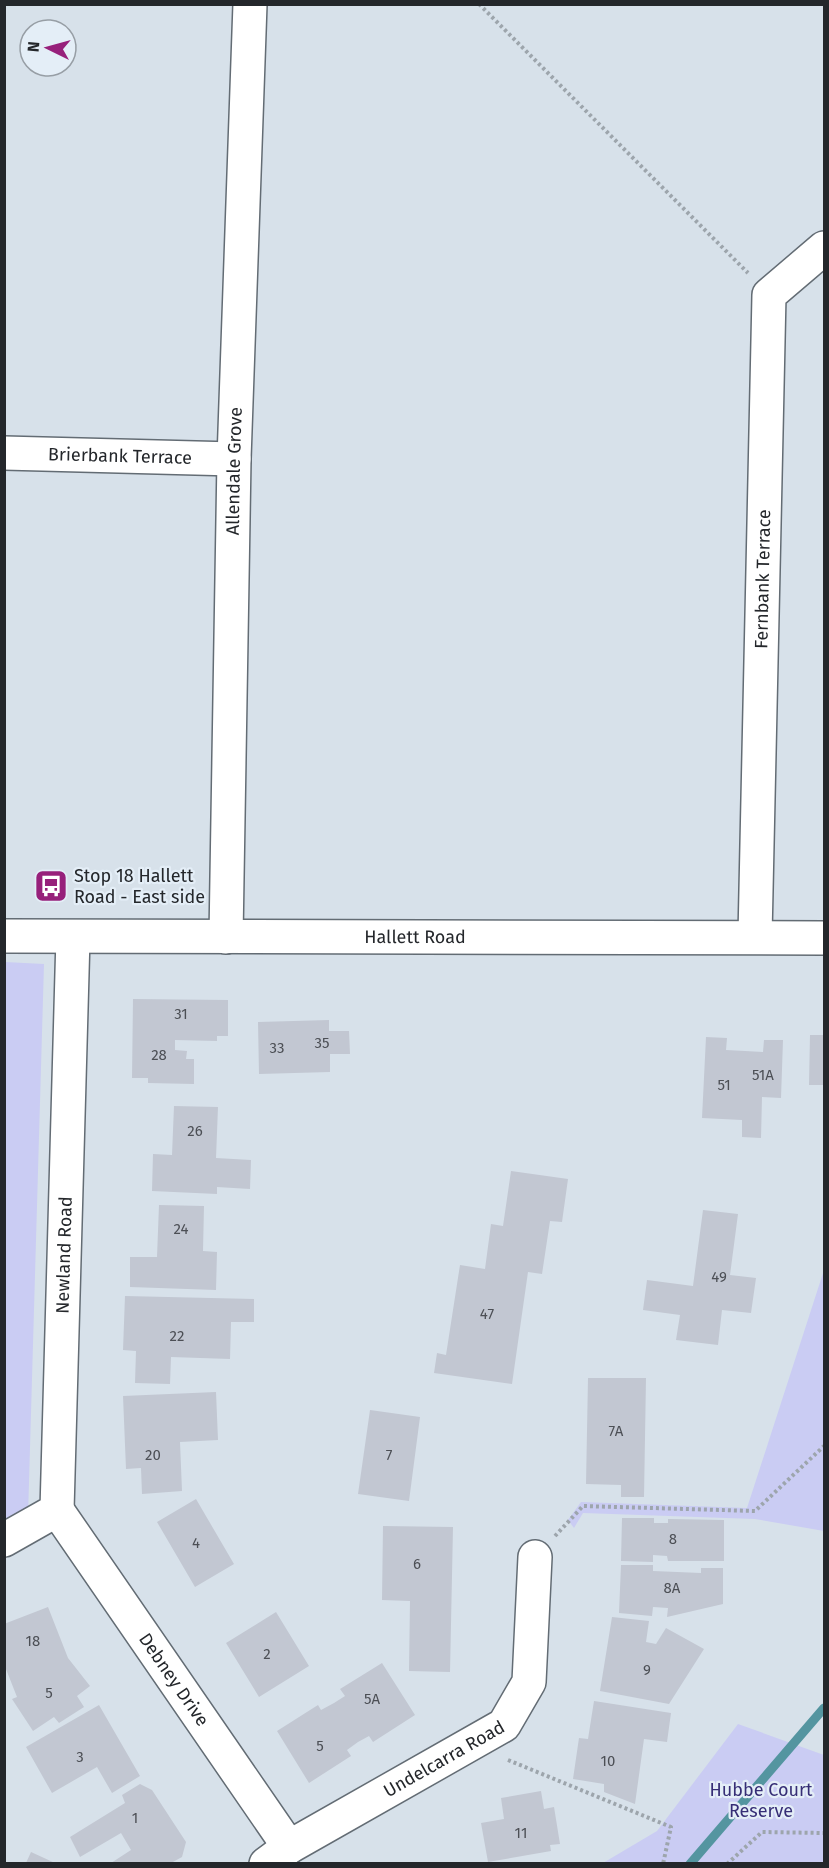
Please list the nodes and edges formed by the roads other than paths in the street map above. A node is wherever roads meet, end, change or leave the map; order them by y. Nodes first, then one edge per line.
1 (250, 4) edge
2 (825, 248) edge
3 (4, 453) edge
4 (234, 459) junction
5 (4, 936) edge
6 (755, 936) junction
7 (73, 937) junction
8 (226, 937) junction
9 (825, 938) edge
10 (57, 1510) junction
11 (4, 1540) edge
12 (535, 1557) road end
13 (278, 1855) edge

1 - 4 street, Allendale Grove
2 - 6 street, Fernbank Terrace
3 - 4 street, Brierbank Terrace
4 - 8 street, Allendale Grove
5 - 7 street, Hallett Road
6 - 8 street, Hallett Road
6 - 9 street, Hallett Road
7 - 8 street, Hallett Road
7 - 10 street, Newland Road
10 - 11 street
10 - 13 street, Debney Drive
12 - 13 street, Undelcarra Road

